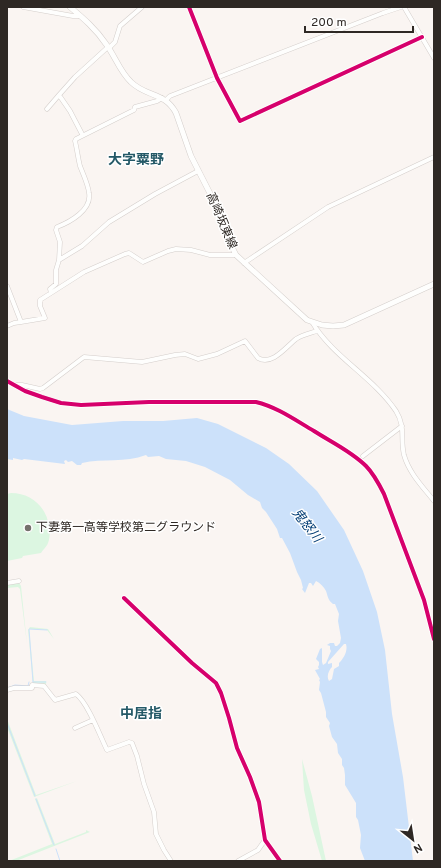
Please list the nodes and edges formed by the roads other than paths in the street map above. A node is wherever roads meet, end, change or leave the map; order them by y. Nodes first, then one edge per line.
1 (23, 7) edge
2 (70, 7) edge
3 (142, 7) edge
4 (189, 7) edge
5 (401, 7) edge
6 (404, 7) edge
7 (80, 16) junction
8 (422, 37) junction
9 (109, 48) junction
10 (434, 58) edge
11 (217, 78) junction
12 (59, 95) junction
13 (164, 99) junction
14 (47, 109) dead end
15 (82, 134) junction
16 (434, 157) edge
17 (198, 171) junction
18 (236, 255) junction
19 (59, 260) junction
20 (244, 263) junction
21 (434, 284) edge
22 (7, 286) edge
23 (51, 293) junction
24 (21, 322) junction
25 (312, 322) junction
26 (7, 326) edge
27 (317, 331) junction
28 (7, 381) edge
29 (15, 385) junction
30 (402, 426) junction
31 (363, 456) dead end
32 (434, 501) edge
33 (19, 581) dead end
34 (7, 583) edge
35 (124, 598) dead end
36 (434, 639) edge
37 (7, 690) edge
38 (93, 720) junction
39 (75, 728) dead end
40 (265, 840) junction
41 (171, 861) edge
42 (238, 861) edge
43 (280, 861) edge

1 - 7 street
2 - 7 main road
3 - 9 street
4 - 11 street
5 - 11 street
6 - 8 street
7 - 9 main road
8 - 10 street
8 - 11 street
9 - 12 street
9 - 13 main road
11 - 13 street
12 - 14 street
12 - 15 street
13 - 15 street
13 - 17 main road, 高崎坂東線
15 - 19 street
16 - 20 street
17 - 18 main road, 高崎坂東線
17 - 19 street
18 - 20 main road, 高崎坂東線
18 - 23 street
19 - 23 street
20 - 25 main road, 高崎坂東線
21 - 25 main road, 高崎坂東線
22 - 24 street
23 - 24 street
24 - 26 street
25 - 27 street
27 - 29 street
27 - 30 street
28 - 29 street
29 - 36 street
30 - 31 street
30 - 32 street
33 - 34 street
35 - 40 street
37 - 38 street
38 - 39 street
38 - 41 street
40 - 42 street
40 - 43 street

